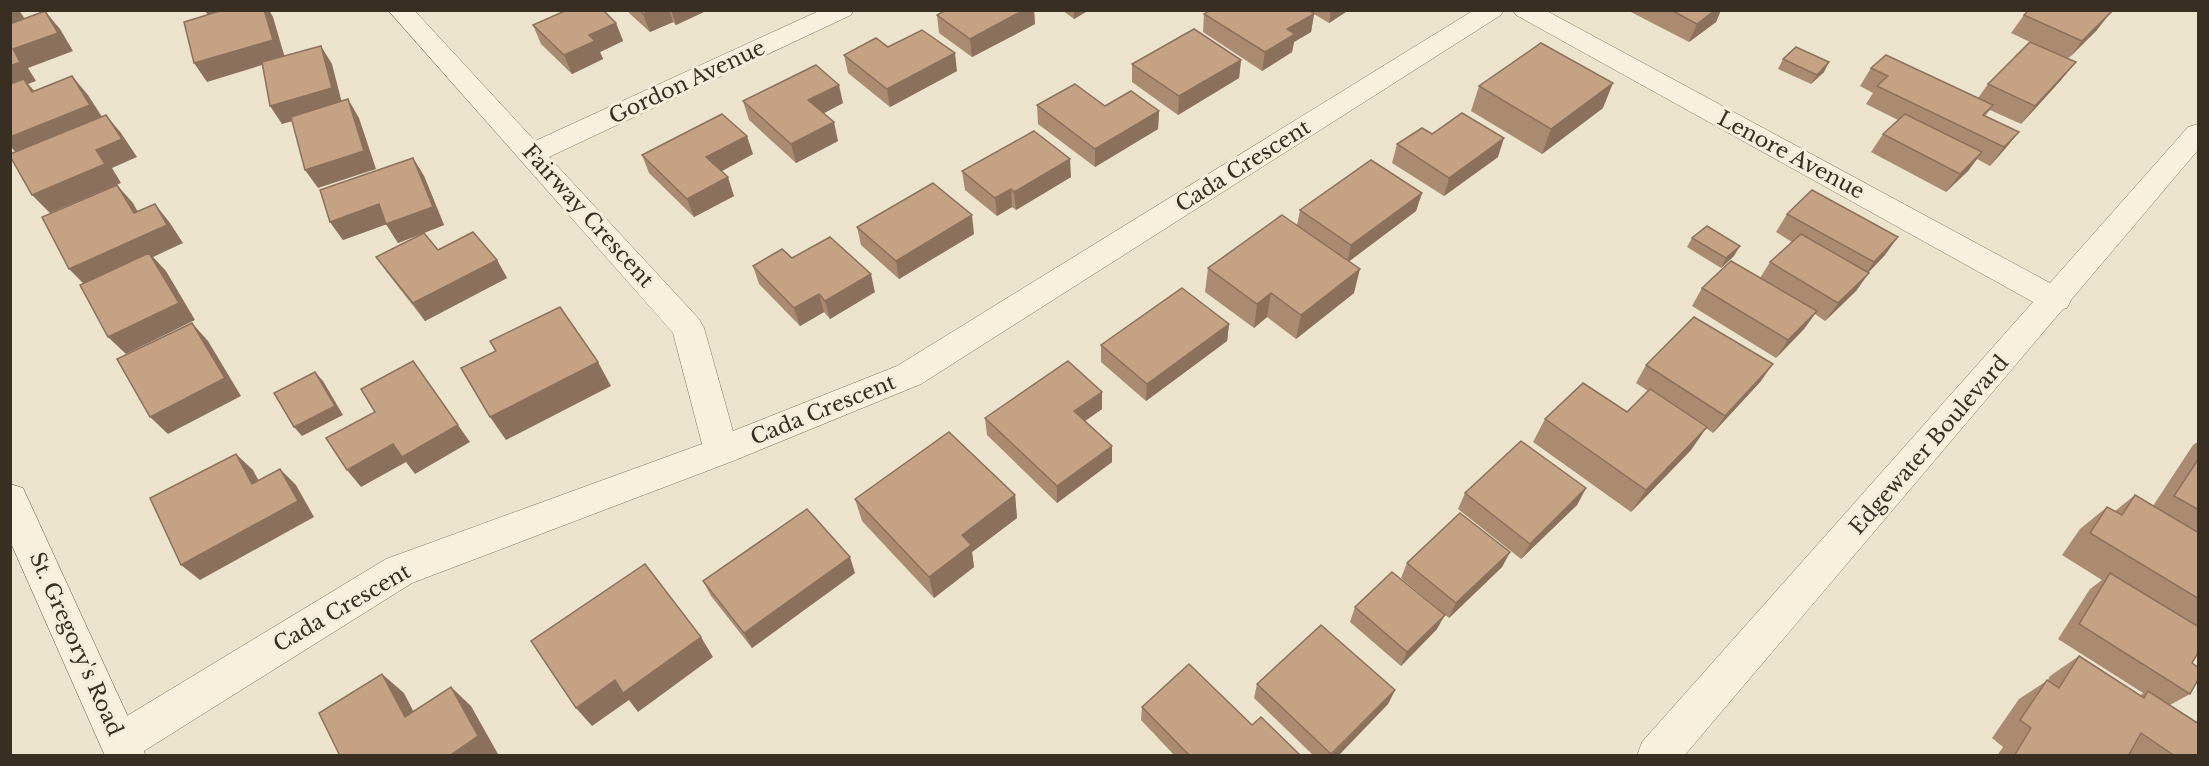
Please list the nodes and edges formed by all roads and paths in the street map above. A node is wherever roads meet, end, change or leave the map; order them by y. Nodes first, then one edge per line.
1 (400, 10) edge
2 (842, 10) edge
3 (1492, 10) edge
4 (1525, 10) edge
5 (2199, 133) edge
6 (532, 154) junction
7 (2056, 300) junction
8 (721, 451) junction
9 (10, 499) edge
10 (123, 749) edge
11 (1657, 756) edge

1 - 6 street, Fairway Crescent
2 - 6 street, Gordon Avenue
3 - 8 street, Cada Crescent
4 - 7 street, Lenore Avenue
5 - 7 street, Edgewater Boulevard
6 - 8 street, Fairway Crescent
7 - 11 street, Edgewater Boulevard
8 - 10 street, Cada Crescent
9 - 10 street, St. Gregory's Road

